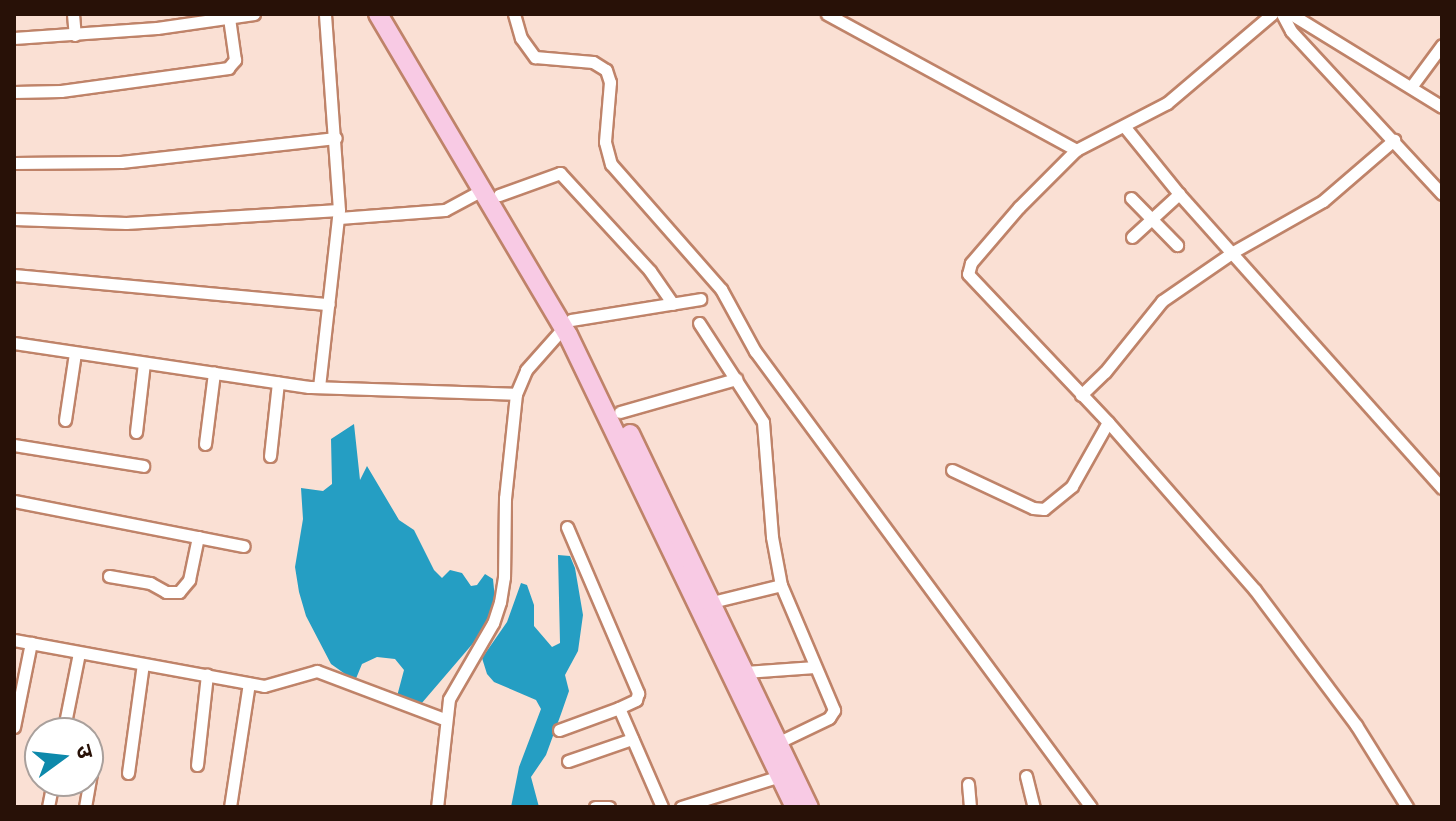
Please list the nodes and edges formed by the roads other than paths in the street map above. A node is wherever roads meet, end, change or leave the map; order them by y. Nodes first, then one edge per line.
1 (73, 14) edge
2 (154, 14) edge
3 (254, 14) edge
4 (325, 14) edge
5 (378, 14) edge
6 (392, 14) edge
7 (514, 14) edge
8 (827, 14) edge
9 (1272, 14) edge
10 (1282, 14) edge
11 (1291, 14) edge
12 (229, 18) junction
13 (157, 28) junction
14 (75, 35) junction
15 (14, 38) edge
16 (1442, 45) edge
17 (1411, 87) junction
18 (14, 92) edge
19 (1442, 107) edge
20 (1124, 126) junction
21 (336, 138) junction
22 (1394, 140) junction
23 (1076, 150) junction
24 (14, 163) edge
25 (491, 192) junction
26 (1179, 194) junction
27 (1442, 194) edge
28 (1131, 198) dead end
29 (339, 214) junction
30 (14, 219) edge
31 (1150, 220) junction
32 (1132, 237) dead end
33 (1177, 245) dead end
34 (1233, 252) junction
35 (14, 275) edge
36 (700, 299) dead end
37 (329, 304) junction
38 (673, 304) junction
39 (699, 323) dead end
40 (567, 324) junction
41 (14, 343) edge
42 (75, 353) junction
43 (144, 363) junction
44 (214, 373) junction
45 (736, 379) junction
46 (278, 382) junction
47 (319, 387) junction
48 (516, 394) junction
49 (1081, 395) junction
50 (620, 412) junction
51 (65, 420) dead end
52 (1108, 422) junction
53 (136, 432) dead end
54 (205, 444) dead end
55 (14, 445) edge
56 (270, 456) dead end
57 (143, 466) dead end
58 (952, 470) dead end
59 (1442, 488) edge
60 (14, 501) edge
61 (567, 527) dead end
62 (198, 537) junction
63 (244, 546) dead end
64 (109, 576) dead end
65 (781, 585) junction
66 (712, 602) junction
67 (14, 640) edge
68 (31, 643) junction
69 (79, 653) junction
70 (143, 664) junction
71 (815, 667) junction
72 (745, 672) junction
73 (207, 675) junction
74 (249, 683) junction
75 (619, 708) junction
76 (66, 717) edge
77 (444, 719) junction
78 (14, 727) edge
79 (559, 730) dead end
80 (632, 739) junction
81 (772, 746) junction
82 (568, 761) dead end
83 (197, 765) dead end
84 (128, 773) dead end
85 (780, 776) junction
86 (1026, 776) dead end
87 (968, 784) dead end
88 (230, 807) edge
89 (437, 807) edge
90 (595, 807) edge
91 (609, 807) edge
92 (662, 807) edge
93 (681, 807) edge
94 (795, 807) edge
95 (809, 807) edge
96 (970, 807) edge
97 (1034, 807) edge
98 (1091, 807) edge
99 (1407, 807) edge

1 - 14 street
2 - 13 street
3 - 12 street
4 - 21 street
5 - 25 main road
6 - 25 main road
7 - 98 street
8 - 23 street
9 - 20 street
10 - 22 street
11 - 17 street
12 - 13 street
12 - 18 street
13 - 14 street
14 - 15 street
16 - 17 street
17 - 19 street
20 - 23 street
20 - 26 street
21 - 24 street
21 - 29 street
22 - 27 street
22 - 34 street
23 - 49 street
25 - 29 street
25 - 38 street
25 - 40 main road
26 - 31 street
26 - 34 street
28 - 31 street
29 - 30 street
29 - 37 street
31 - 32 street
31 - 33 street
34 - 49 street
34 - 59 street
35 - 37 street
36 - 38 street
37 - 47 street
38 - 40 street
39 - 45 street
40 - 48 street
40 - 50 main road
40 - 81 main road
41 - 42 street
42 - 43 street
42 - 51 street
43 - 44 street
43 - 53 street
44 - 46 street
44 - 54 street
45 - 50 street
45 - 65 street
46 - 47 street
46 - 56 street
47 - 48 street
48 - 77 street
49 - 52 street
50 - 66 main road
52 - 58 street
52 - 99 street
55 - 57 street
60 - 62 street
61 - 75 street
62 - 63 street
62 - 64 street
65 - 66 street
65 - 71 street
66 - 72 main road
67 - 68 street
68 - 69 street
68 - 78 street
69 - 70 street
69 - 76 street
70 - 73 street
70 - 84 street
71 - 72 street
71 - 81 street
72 - 81 main road
73 - 74 street
73 - 83 street
74 - 77 street
74 - 88 street
75 - 79 street
75 - 80 street
77 - 89 street
80 - 82 street
80 - 92 street
81 - 85 main road
81 - 95 main road
85 - 93 street
85 - 94 main road
86 - 97 street
87 - 96 street
90 - 91 street

